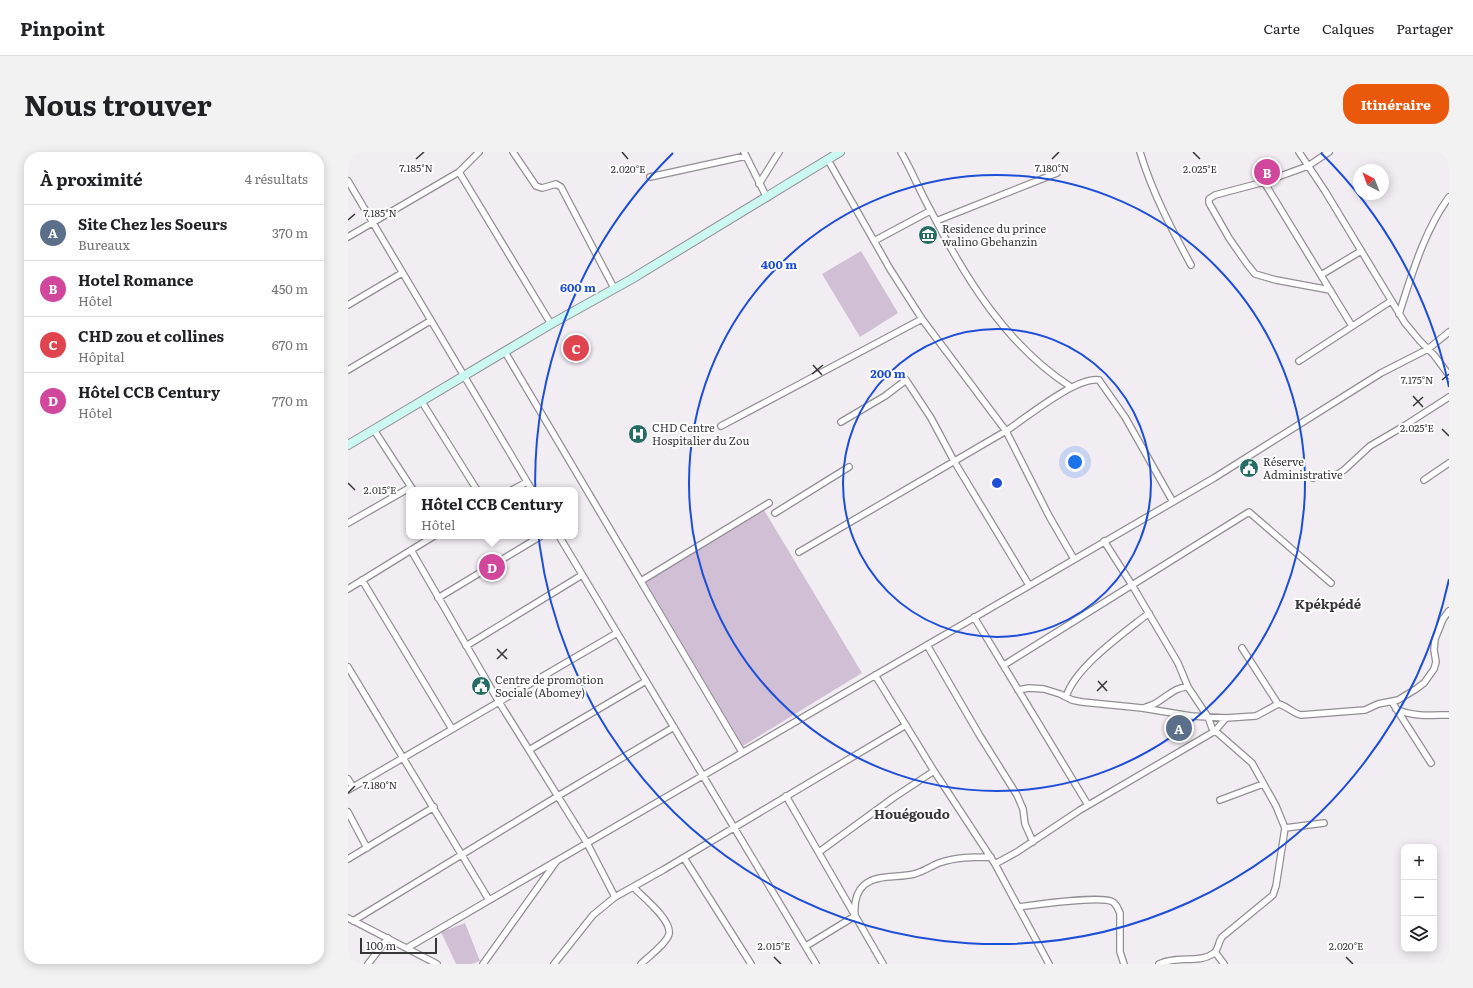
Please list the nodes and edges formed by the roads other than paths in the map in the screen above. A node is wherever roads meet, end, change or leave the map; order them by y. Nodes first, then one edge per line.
1 (479, 152) edge
2 (513, 152) edge
3 (779, 152) edge
4 (840, 152) edge
5 (901, 152) edge
6 (1140, 152) edge
7 (1299, 152) edge
8 (1329, 152) edge
9 (745, 154) edge
10 (828, 160) junction
11 (1308, 166) junction
12 (458, 172) junction
13 (1058, 173) dead end
14 (650, 177) dead end
15 (348, 181) edge
16 (1264, 182) junction
17 (759, 184) junction
18 (1449, 197) edge
19 (767, 198) junction
20 (930, 211) junction
21 (936, 221) junction
22 (373, 222) junction
23 (348, 237) edge
24 (874, 241) junction
25 (1362, 251) junction
26 (1191, 265) dead end
27 (402, 273) junction
28 (1321, 275) junction
29 (614, 288) junction
30 (1330, 290) junction
31 (1391, 301) junction
32 (348, 305) edge
33 (1399, 314) junction
34 (922, 319) junction
35 (430, 321) junction
36 (551, 324) junction
37 (1352, 326) junction
38 (1449, 332) edge
39 (1428, 349) junction
40 (505, 352) junction
41 (1299, 361) dead end
42 (348, 370) edge
43 (1449, 375) edge
44 (463, 377) junction
45 (1071, 388) junction
46 (1449, 397) edge
47 (422, 402) junction
48 (841, 422) dead end
49 (721, 426) dead end
50 (374, 430) junction
51 (1006, 431) junction
52 (348, 445) edge
53 (954, 461) junction
54 (1449, 463) edge
55 (850, 467) dead end
56 (1313, 478) dead end
57 (1424, 480) dead end
58 (527, 482) junction
59 (411, 487) edge
60 (475, 487) edge
61 (518, 487) edge
62 (530, 487) edge
63 (406, 492) edge
64 (1173, 502) junction
65 (768, 503) dead end
66 (775, 513) dead end
67 (348, 524) edge
68 (429, 539) edge
69 (537, 539) edge
70 (561, 539) edge
71 (1104, 542) junction
72 (411, 550) junction
73 (799, 552) dead end
74 (1074, 559) junction
75 (582, 575) junction
76 (362, 580) junction
77 (641, 581) junction
78 (1331, 583) dead end
79 (1029, 585) junction
80 (1132, 585) junction
81 (348, 589) edge
82 (438, 598) junction
83 (1449, 611) edge
84 (1149, 613) junction
85 (974, 617) junction
86 (617, 633) junction
87 (927, 645) junction
88 (466, 646) junction
89 (1242, 648) dead end
90 (1004, 665) junction
91 (348, 667) edge
92 (875, 675) junction
93 (646, 681) junction
94 (1188, 687) junction
95 (1018, 690) junction
96 (1066, 697) junction
97 (499, 702) junction
98 (1392, 702) junction
99 (1278, 704) junction
100 (1142, 708) junction
101 (1396, 708) junction
102 (1449, 715) edge
103 (1208, 717) junction
104 (1226, 718) junction
105 (906, 725) junction
106 (674, 727) junction
107 (452, 729) junction
108 (1215, 731) junction
109 (529, 750) junction
110 (742, 752) junction
111 (404, 758) junction
112 (1431, 763) dead end
113 (934, 771) junction
114 (703, 775) junction
115 (348, 779) edge
116 (1263, 784) junction
117 (351, 789) edge
118 (558, 796) junction
119 (786, 796) junction
120 (1220, 800) dead end
121 (1088, 805) junction
122 (434, 807) junction
123 (348, 812) edge
124 (1324, 823) dead end
125 (734, 828) junction
126 (1285, 828) junction
127 (1033, 842) junction
128 (587, 843) junction
129 (367, 848) junction
130 (819, 852) junction
131 (463, 854) junction
132 (684, 858) junction
133 (991, 858) junction
134 (348, 860) edge
135 (558, 860) junction
136 (995, 864) junction
137 (633, 887) junction
138 (616, 897) junction
139 (490, 900) junction
140 (1018, 907) junction
141 (855, 916) junction
142 (351, 919) edge
143 (388, 938) junction
144 (806, 946) junction
145 (407, 948) junction
146 (1215, 952) junction
147 (368, 964) edge
148 (437, 964) edge
149 (483, 964) edge
150 (554, 964) edge
151 (641, 964) edge
152 (751, 964) edge
153 (816, 964) edge
154 (883, 964) edge
155 (1049, 964) edge
156 (1124, 964) edge
157 (1160, 964) edge
158 (1224, 964) edge

1 - 12 street
2 - 29 street
3 - 17 street
4 - 10 street
5 - 20 street
6 - 26 street
7 - 11 street
8 - 11 street
9 - 14 street
9 - 17 street
10 - 19 street
10 - 24 street
11 - 16 street
11 - 25 street
12 - 22 street
12 - 36 street
13 - 21 street
15 - 22 street
16 - 28 street
16 - 30 street
17 - 19 street
18 - 33 street
19 - 29 street
20 - 21 street
20 - 24 street
21 - 45 street
22 - 23 street
22 - 27 street
24 - 34 street
25 - 28 street
25 - 31 street
27 - 32 street
27 - 35 street
28 - 30 street
29 - 36 street
30 - 37 street
31 - 33 street
31 - 37 street
33 - 39 street
34 - 49 street
34 - 51 street
35 - 42 street
35 - 44 street
36 - 40 street
37 - 41 street
38 - 39 street
39 - 43 street
39 - 64 street
40 - 44 street
40 - 77 street
44 - 47 street
44 - 58 street
45 - 51 street
45 - 64 street
46 - 56 street
47 - 50 street
47 - 60 street
48 - 53 street
50 - 52 street
50 - 59 street
51 - 53 street
51 - 74 street
53 - 73 street
53 - 79 street
54 - 57 street
55 - 66 street
58 - 61 street
58 - 62 street
63 - 67 street
64 - 71 street
65 - 77 street
68 - 72 street
69 - 82 street
70 - 75 street
71 - 74 street
71 - 80 street
72 - 76 street
72 - 82 street
74 - 79 street
75 - 86 street
75 - 88 street
76 - 81 street
76 - 107 street
77 - 110 street
78 - 80 street
79 - 85 street
80 - 84 street
80 - 90 street
82 - 88 street
83 - 98 street
84 - 94 street
84 - 96 street
85 - 87 street
85 - 90 street
86 - 93 street
86 - 97 street
87 - 92 street
87 - 127 street
88 - 97 street
89 - 99 street
90 - 95 street
91 - 111 street
92 - 105 street
92 - 110 street
93 - 106 street
93 - 109 street
94 - 100 street
94 - 103 street
95 - 96 street
95 - 121 street
96 - 100 street
97 - 107 street
97 - 109 street
98 - 99 street
98 - 101 street
99 - 104 street
100 - 103 street
101 - 102 street
101 - 112 street
103 - 104 street
103 - 108 street
104 - 108 street
105 - 113 street
105 - 119 street
106 - 114 street
106 - 118 street
107 - 111 street
108 - 116 street
108 - 121 street
109 - 118 street
110 - 114 street
111 - 117 street
111 - 122 street
113 - 130 street
113 - 133 street
114 - 125 street
114 - 128 street
115 - 117 street
116 - 120 street
116 - 126 street
118 - 128 street
118 - 131 street
119 - 125 street
119 - 130 street
121 - 127 street
122 - 129 street
122 - 131 street
123 - 129 street
124 - 126 street
125 - 132 street
125 - 144 street
126 - 146 street
127 - 136 street
128 - 135 street
128 - 138 street
129 - 134 street
130 - 141 street
131 - 139 street
131 - 142 street
132 - 137 street
132 - 152 street
133 - 136 street
133 - 141 street
135 - 139 street
135 - 149 street
136 - 140 street
137 - 138 street
137 - 151 street
138 - 150 street
139 - 145 street
140 - 155 street
140 - 156 street
141 - 144 street
141 - 154 street
142 - 143 street
143 - 145 street
143 - 147 street
144 - 153 street
145 - 148 street
146 - 157 street
146 - 158 street

